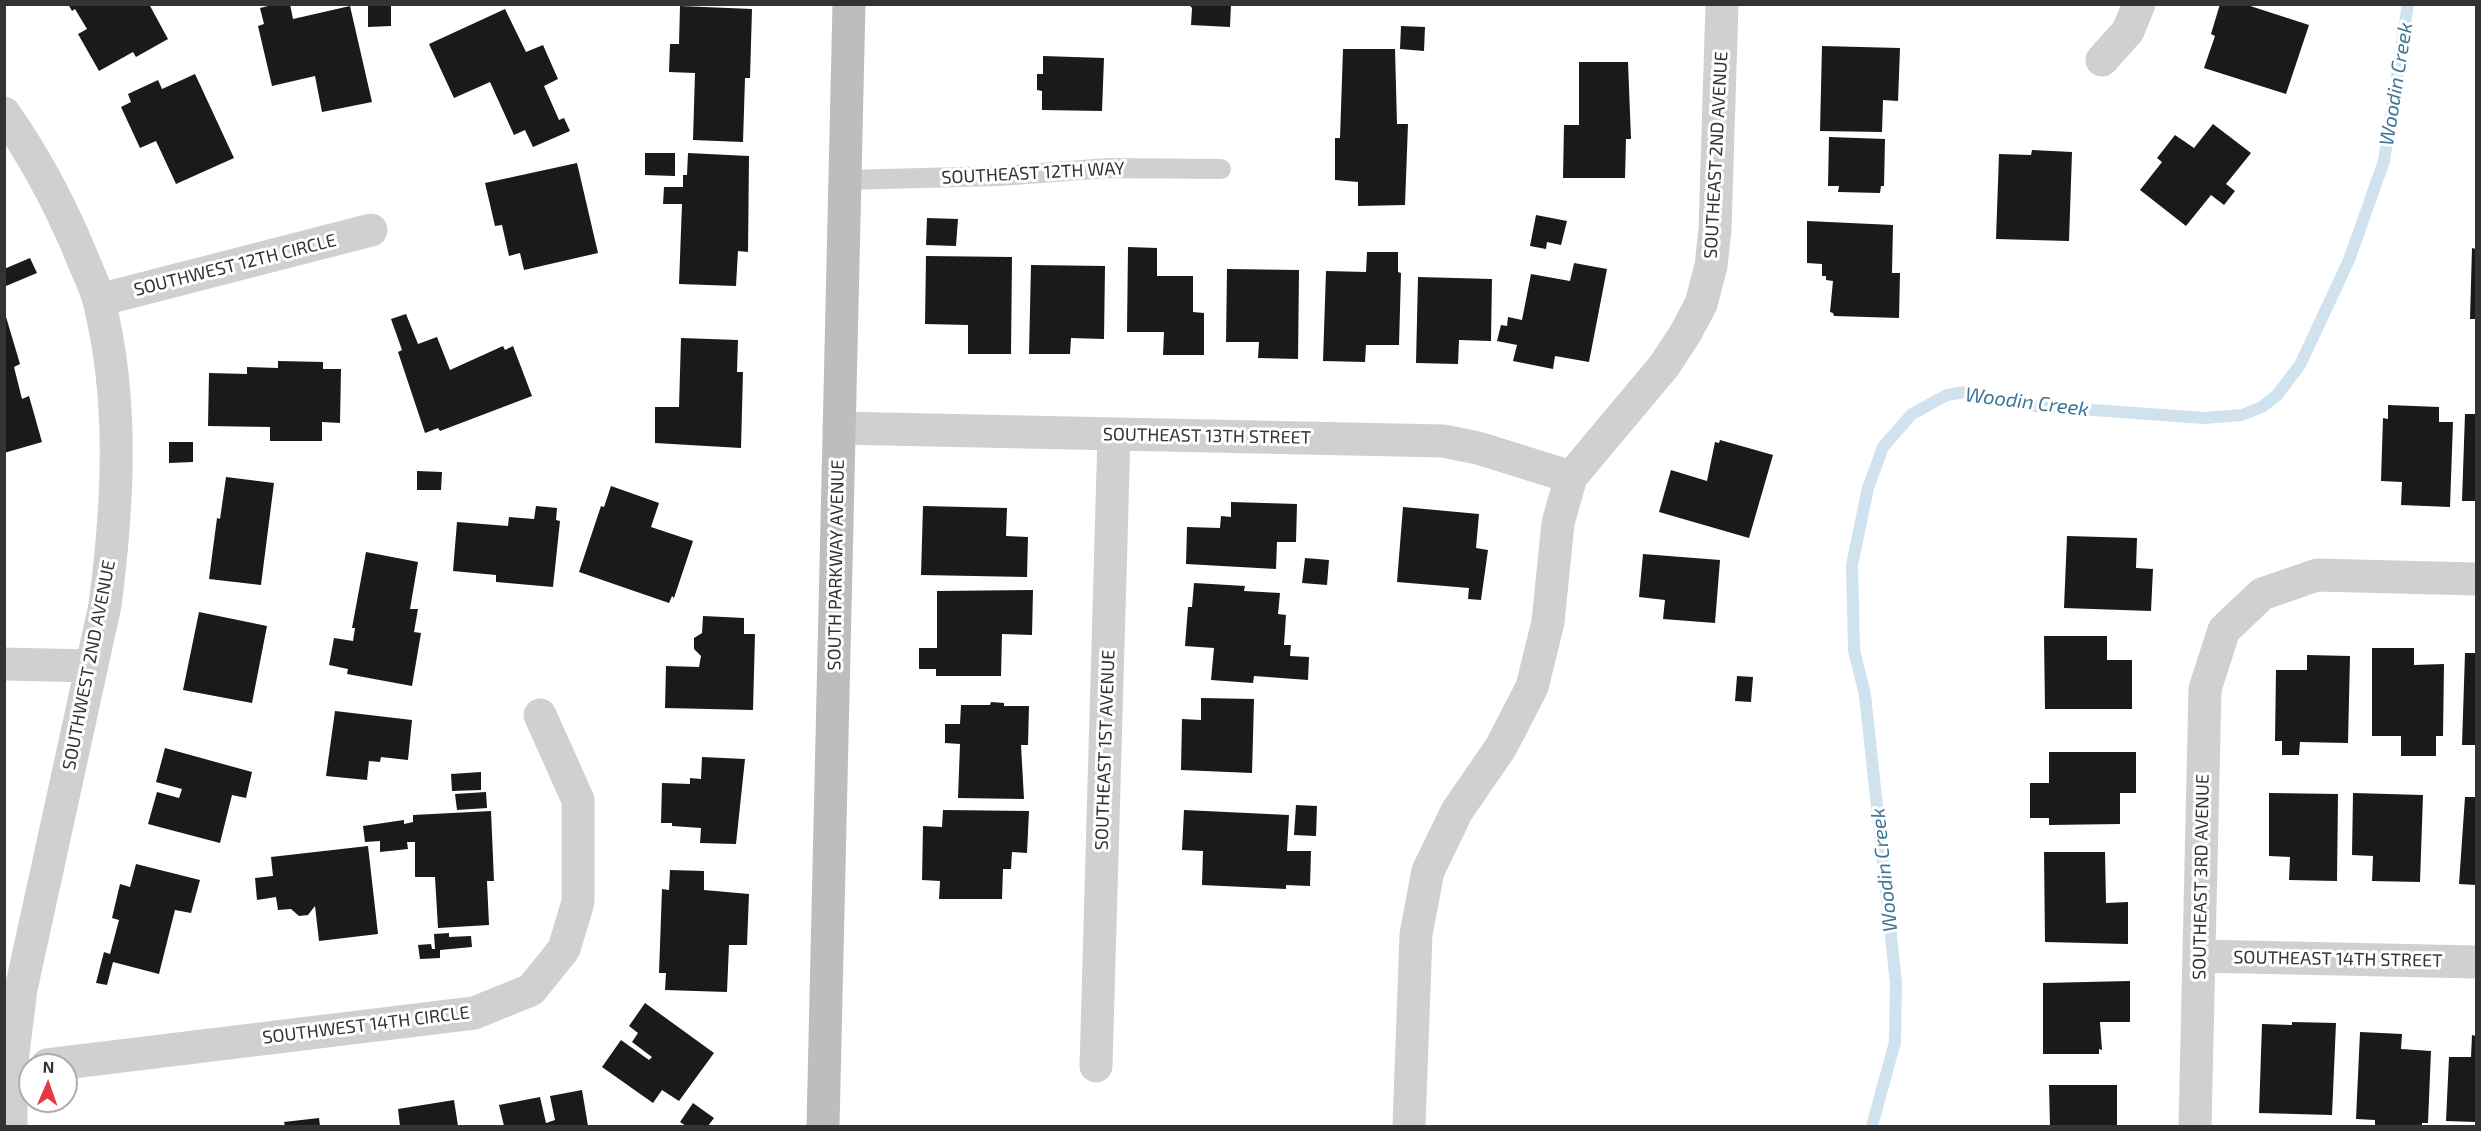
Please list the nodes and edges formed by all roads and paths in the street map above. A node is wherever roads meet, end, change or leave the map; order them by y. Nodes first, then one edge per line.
1 (849, 4) edge
2 (1722, 4) edge
3 (2139, 4) edge
4 (2102, 60) dead end
5 (4, 113) edge
6 (1221, 169) dead end
7 (845, 180) junction
8 (371, 230) dead end
9 (99, 300) junction
10 (839, 428) junction
11 (1114, 435) junction
12 (1571, 477) junction
13 (2476, 579) edge
14 (4, 664) edge
15 (92, 666) junction
16 (540, 715) dead end
17 (2200, 956) junction
18 (2476, 962) edge
19 (78, 1061) edge
20 (1096, 1066) dead end
21 (15, 1068) edge
22 (11, 1126) edge
23 (823, 1126) edge
24 (1409, 1126) edge
25 (2195, 1126) edge

1 - 7 main road, SOUTH PARKWAY AVENUE
2 - 12 street, SOUTHEAST 2ND AVENUE
3 - 4 street
5 - 9 street, SOUTHWEST 2ND AVENUE
6 - 7 lane, SOUTHEAST 12TH WAY
7 - 10 main road, SOUTH PARKWAY AVENUE
8 - 9 street, SOUTHWEST 12TH CIRCLE
9 - 15 street, SOUTHWEST 2ND AVENUE
10 - 11 street, SOUTHEAST 13TH STREET
10 - 23 main road, SOUTH PARKWAY AVENUE
11 - 12 street, SOUTHEAST 13TH STREET
11 - 20 street, SOUTHEAST 1ST AVENUE
12 - 24 street, SOUTHEAST 2ND AVENUE
13 - 17 street, SOUTHEAST 3RD AVENUE
14 - 15 street
15 - 21 street, SOUTHWEST 2ND AVENUE
16 - 19 street, SOUTHWEST 14TH CIRCLE
17 - 18 street, SOUTHEAST 14TH STREET
17 - 25 street, SOUTHEAST 3RD AVENUE
21 - 22 street, SOUTHWEST 2ND AVENUE

